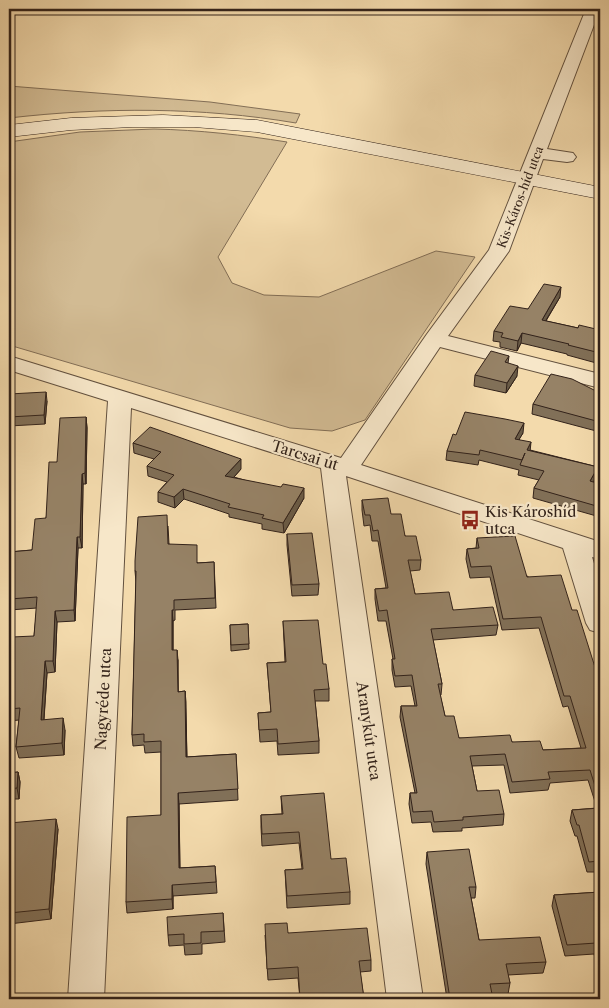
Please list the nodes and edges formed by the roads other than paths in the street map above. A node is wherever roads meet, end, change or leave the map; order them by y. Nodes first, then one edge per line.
1 (594, 15) edge
2 (9, 131) edge
3 (537, 153) junction
4 (567, 157) dead end
5 (527, 178) junction
6 (600, 193) edge
7 (436, 339) junction
8 (9, 363) edge
9 (600, 381) edge
10 (120, 398) junction
11 (340, 466) junction
12 (574, 543) junction
13 (600, 551) edge
14 (600, 622) edge
15 (86, 999) edge
16 (405, 999) edge

1 - 3 street, Kis-Káros-híd utca
2 - 5 main road
3 - 4 street
3 - 5 street, Kis-Káros-híd utca
5 - 6 main road
5 - 7 street, Kis-Káros-híd utca
7 - 9 street
7 - 11 street, Kis-Káros-híd utca
8 - 10 street, Tarcsai út
10 - 11 street, Tarcsai út
10 - 15 street, Nagyréde utca
11 - 12 street, Tarcsai út
11 - 16 street, Aranykút utca
12 - 13 street, Tarcsai út
12 - 14 street

